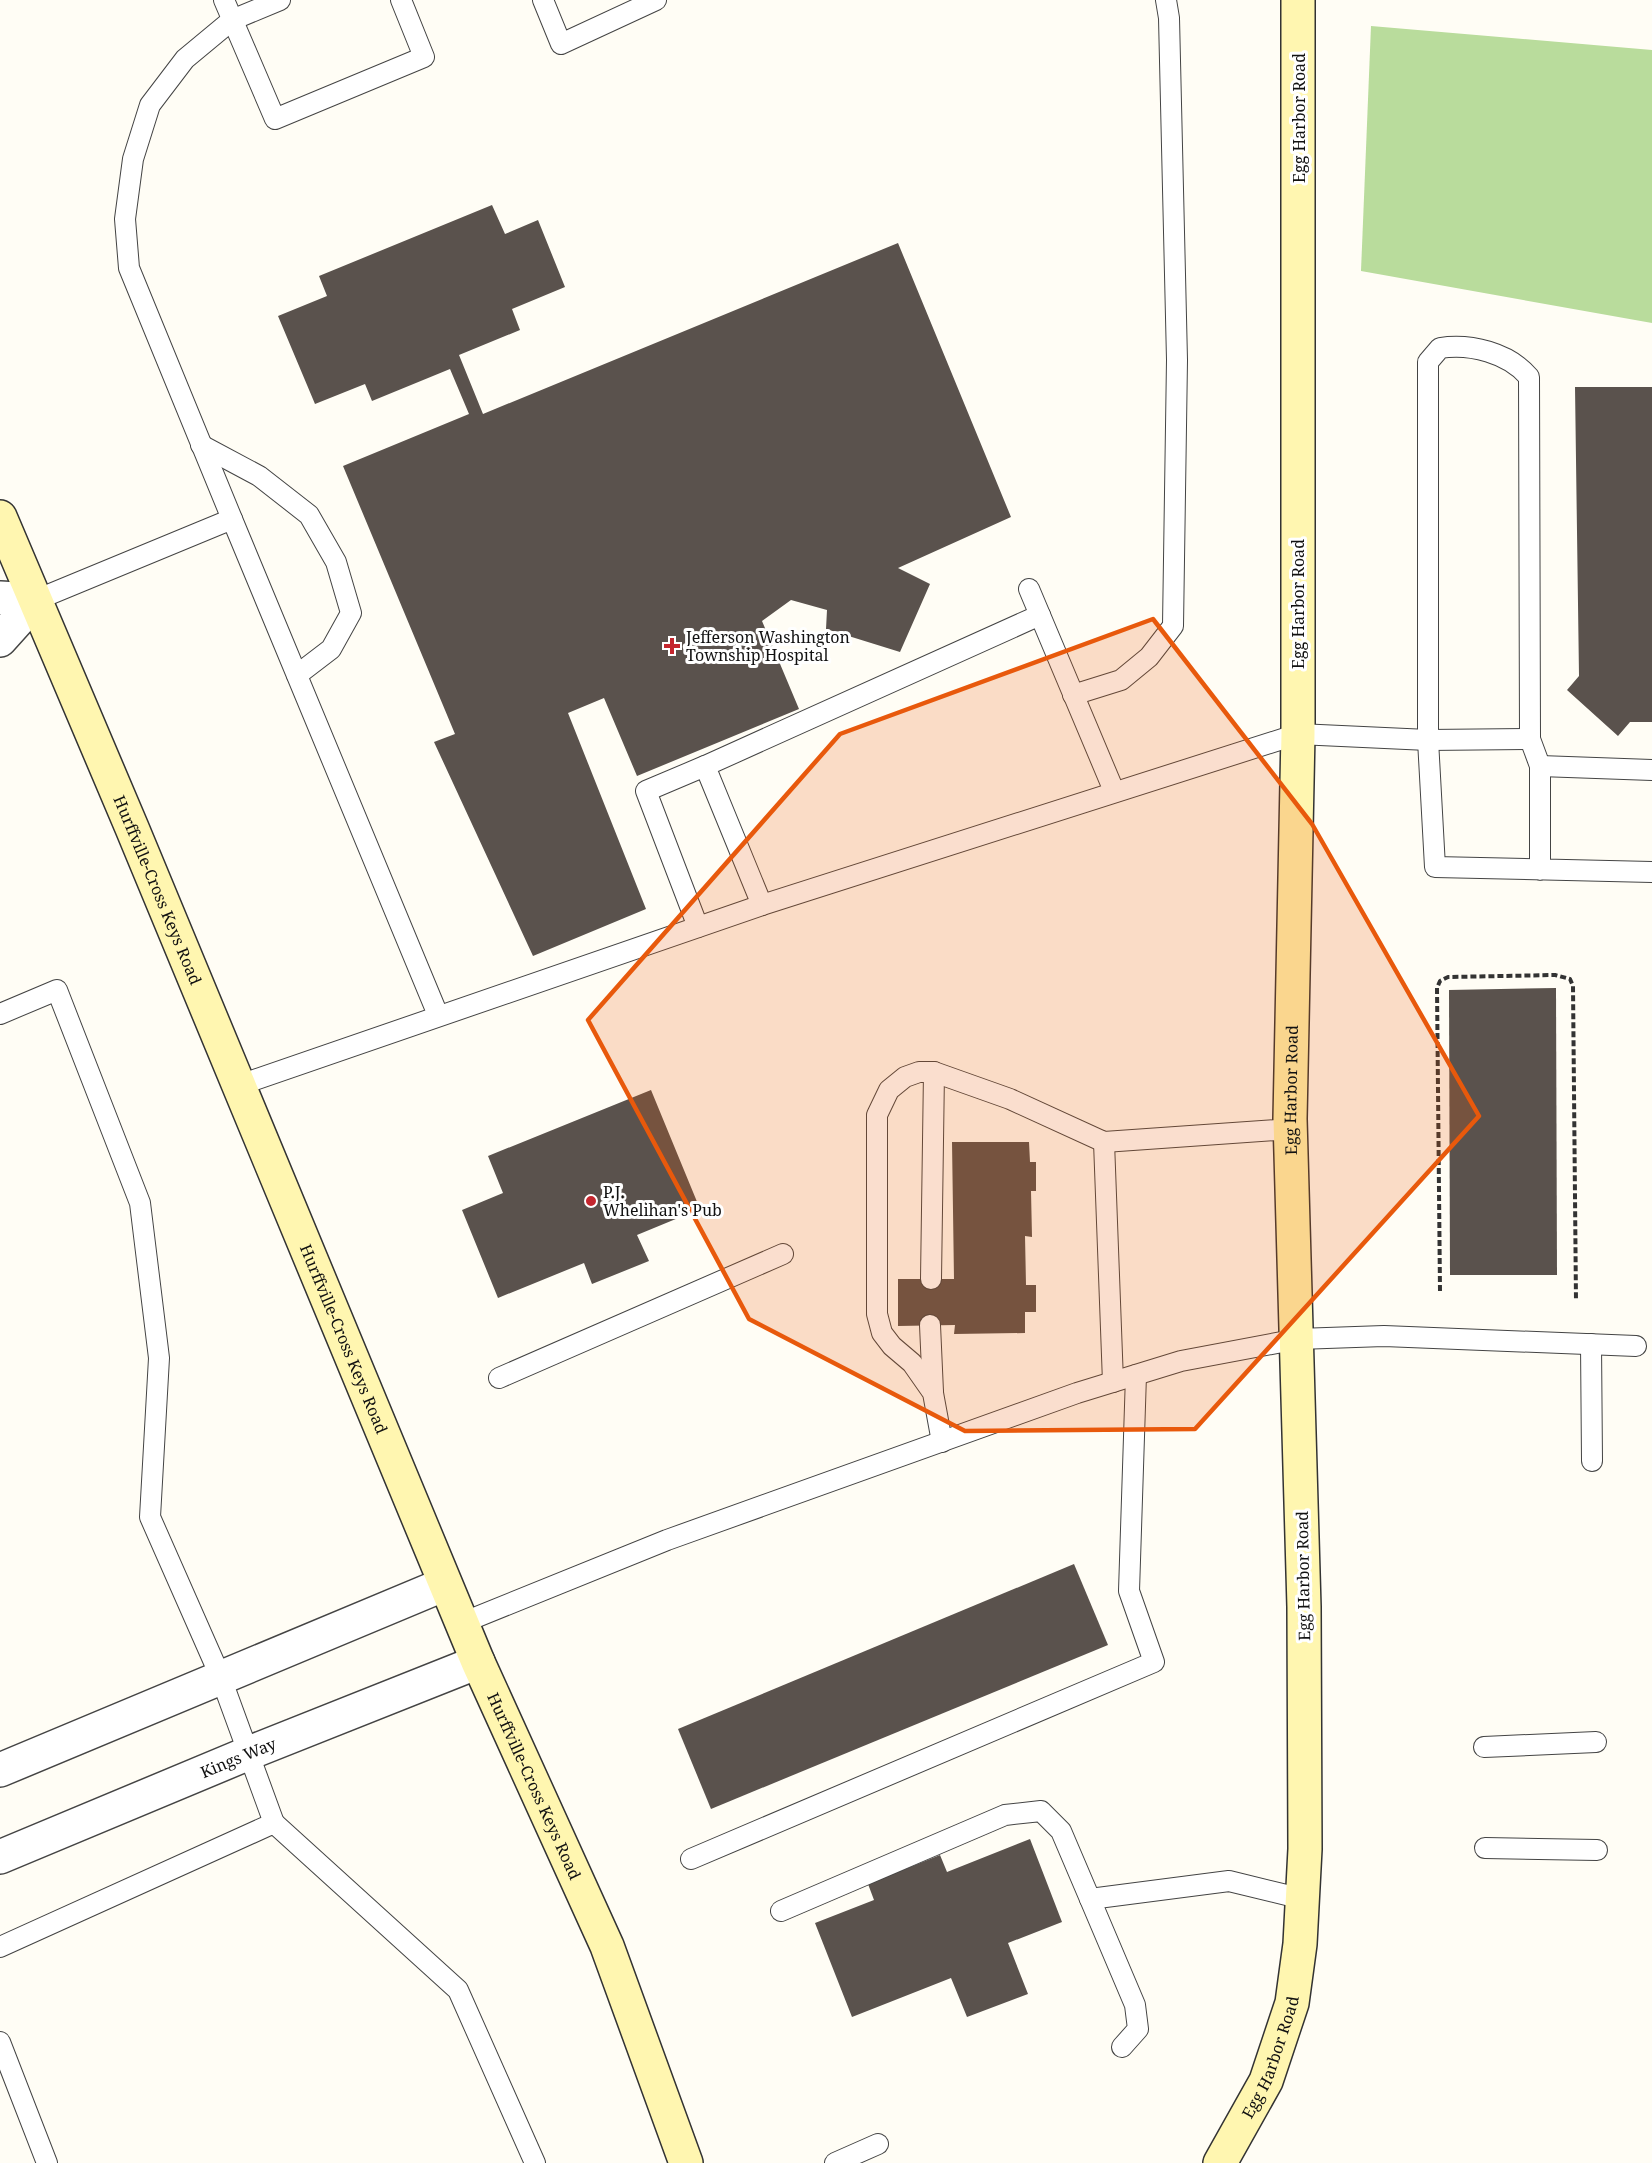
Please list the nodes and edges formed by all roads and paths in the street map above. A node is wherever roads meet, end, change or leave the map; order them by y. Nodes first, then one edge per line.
1 (224, 0) edge
2 (280, 0) edge
3 (401, 0) edge
4 (543, 0) edge
5 (656, 0) edge
6 (1166, 0) edge
7 (1298, 0) edge
8 (232, 20) junction
9 (201, 446) junction
10 (0, 517) edge
11 (232, 519) junction
12 (1029, 589) dead end
13 (0, 597) edge
14 (36, 600) junction
15 (1040, 615) junction
16 (0, 640) edge
17 (297, 675) junction
18 (1073, 695) junction
19 (1298, 734) junction
20 (1530, 739) junction
21 (1428, 740) junction
22 (705, 765) junction
23 (1540, 766) junction
24 (1652, 770) edge
25 (1114, 791) junction
26 (1540, 870) junction
27 (1652, 872) edge
28 (762, 905) junction
29 (698, 927) junction
30 (0, 1014) edge
31 (438, 1015) junction
32 (934, 1072) junction
33 (237, 1086) junction
34 (1291, 1129) junction
35 (1104, 1142) junction
36 (783, 1254) dead end
37 (931, 1280) dead end
38 (1440, 1291) dead end
39 (1576, 1301) dead end
40 (930, 1326) dead end
41 (1298, 1339) junction
42 (1592, 1344) junction
43 (1636, 1346) dead end
44 (1136, 1375) junction
45 (499, 1378) dead end
46 (1113, 1382) junction
47 (933, 1394) junction
48 (942, 1442) junction
49 (1592, 1461) dead end
50 (445, 1584) junction
51 (462, 1623) junction
52 (478, 1662) junction
53 (221, 1678) junction
54 (1596, 1742) dead end
55 (1484, 1747) dead end
56 (249, 1753) junction
57 (0, 1770) edge
58 (274, 1823) junction
59 (1485, 1848) dead end
60 (1597, 1850) dead end
61 (0, 1857) edge
62 (692, 1859) dead end
63 (1090, 1899) junction
64 (1303, 1899) junction
65 (781, 1911) dead end
66 (0, 1947) edge
67 (0, 2042) edge
68 (1122, 2047) dead end
69 (878, 2144) dead end
70 (47, 2163) edge
71 (535, 2163) edge
72 (686, 2163) edge
73 (835, 2163) edge
74 (1220, 2163) edge

1 - 8 lane
2 - 8 lane
3 - 8 lane
4 - 5 lane
6 - 18 lane
7 - 19 main road, Egg Harbor Road
8 - 9 lane
9 - 11 lane
9 - 17 lane
10 - 14 main road, Hurffville-Cross Keys Road
11 - 14 lane
11 - 17 lane
12 - 15 lane
13 - 14 street
14 - 16 street
14 - 33 main road, Hurffville-Cross Keys Road
15 - 18 lane
15 - 22 lane
17 - 31 lane
18 - 25 lane
19 - 21 lane
19 - 25 lane
19 - 34 main road, Egg Harbor Road
20 - 21 lane
20 - 21 lane
20 - 23 lane
21 - 26 lane
22 - 28 lane
22 - 29 lane
23 - 24 lane
23 - 26 lane
25 - 28 lane
26 - 27 lane
28 - 29 lane
29 - 31 lane
30 - 53 lane
31 - 33 lane
32 - 35 lane
32 - 37 lane
32 - 47 lane
33 - 50 main road, Hurffville-Cross Keys Road
34 - 35 lane
34 - 41 main road, Egg Harbor Road
35 - 46 lane
36 - 45 lane
38 - 39 path
40 - 47 lane
41 - 42 lane
41 - 44 lane
41 - 64 main road, Egg Harbor Road
42 - 43 lane
42 - 49 lane
44 - 46 lane
44 - 62 lane
46 - 48 lane
47 - 48 lane
48 - 51 lane
50 - 51 main road, Hurffville-Cross Keys Road
50 - 53 street
51 - 52 main road, Hurffville-Cross Keys Road
52 - 56 street, Kings Way
52 - 72 main road, Hurffville-Cross Keys Road
53 - 56 lane
53 - 57 street
54 - 55 lane
56 - 58 lane
56 - 61 street, Kings Way
58 - 66 lane
58 - 71 lane
59 - 60 lane
63 - 64 lane
63 - 65 lane
63 - 68 lane
64 - 74 main road, Egg Harbor Road
67 - 70 lane
69 - 73 lane

